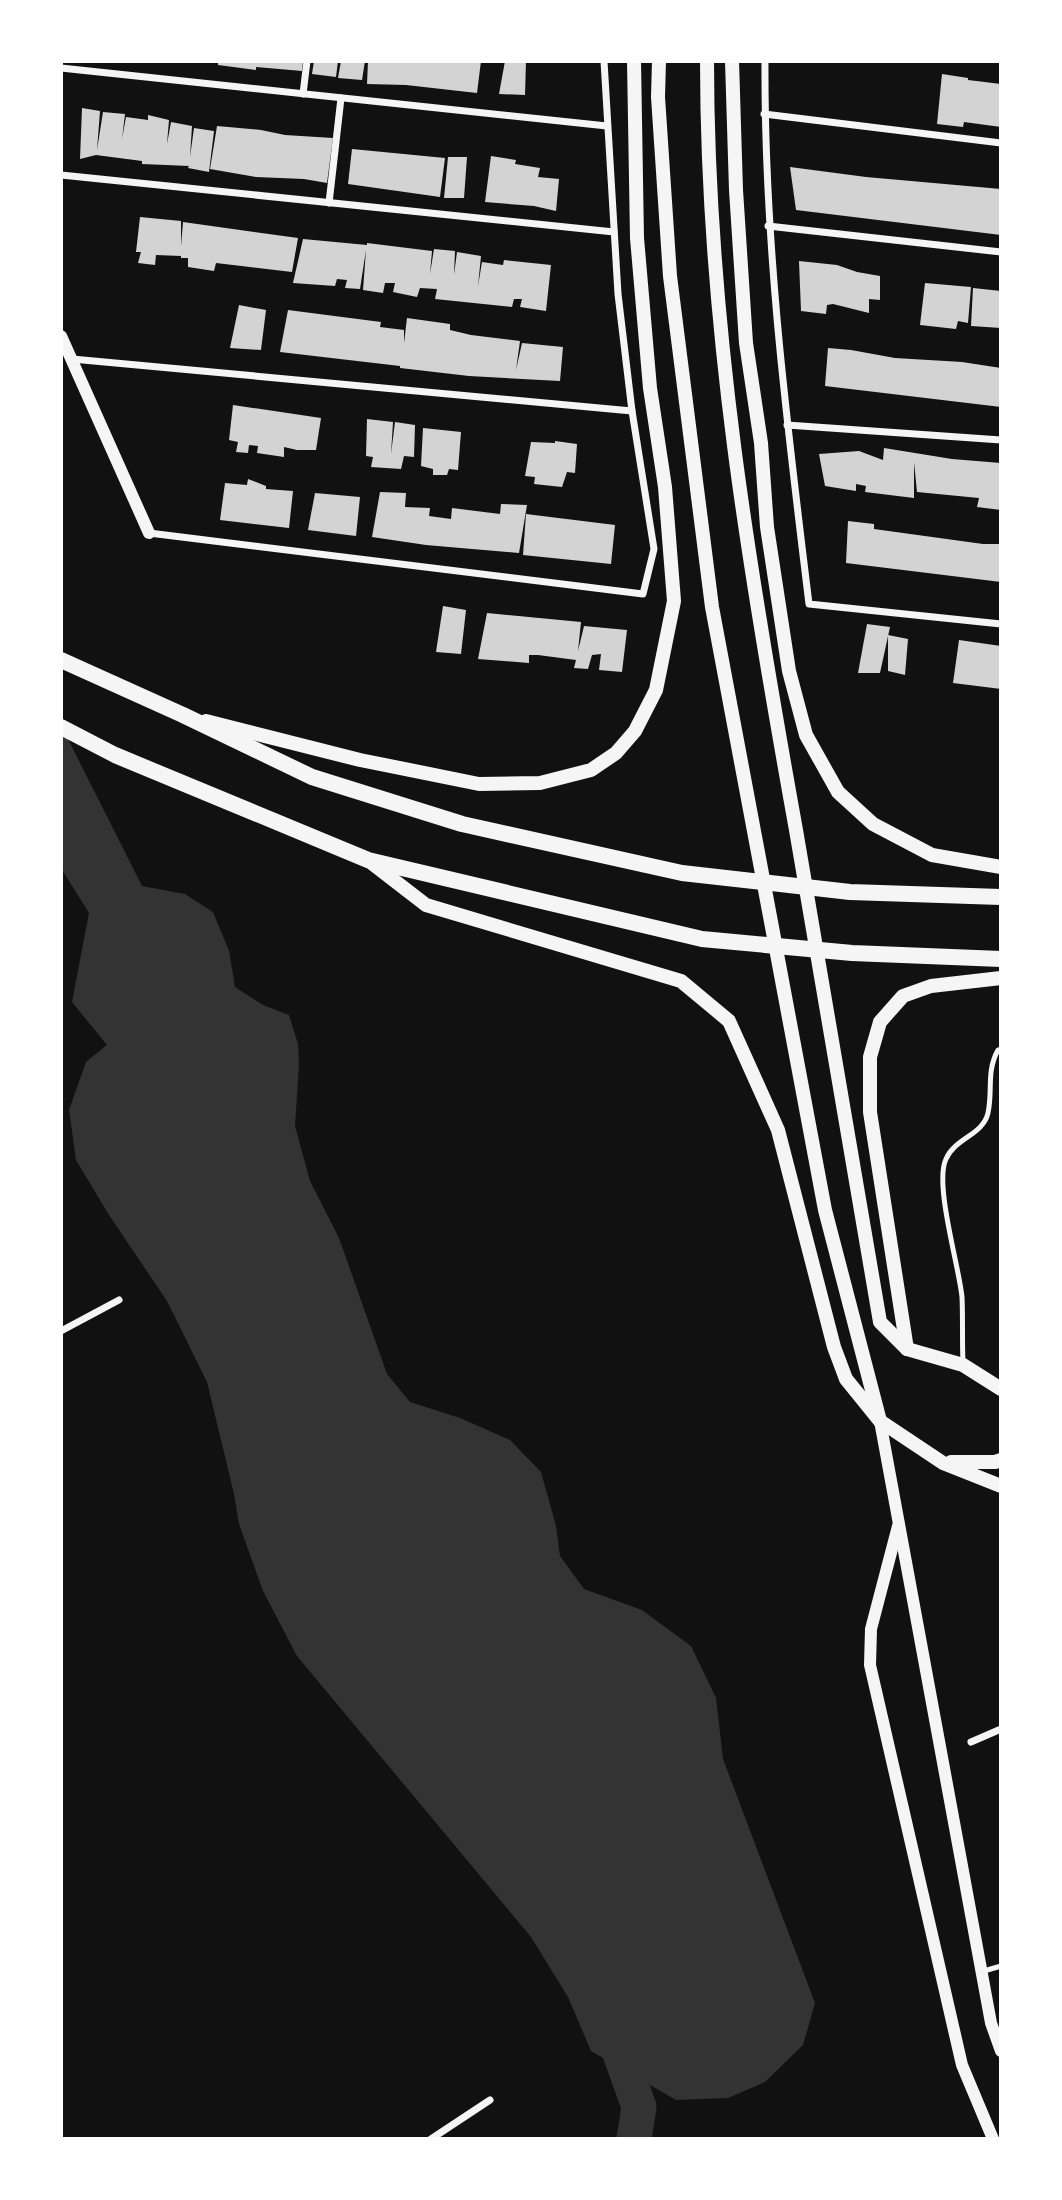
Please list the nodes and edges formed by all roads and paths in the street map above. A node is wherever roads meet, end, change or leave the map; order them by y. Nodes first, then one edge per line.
1 (307, 61) edge
2 (604, 61) edge
3 (634, 61) edge
4 (659, 61) edge
5 (707, 61) edge
6 (732, 61) edge
7 (765, 61) edge
8 (61, 68) edge
9 (303, 94) junction
10 (341, 98) junction
11 (764, 114) junction
12 (607, 126) junction
13 (1001, 144) edge
14 (61, 175) edge
15 (329, 203) junction
16 (768, 226) junction
17 (614, 232) junction
18 (1001, 252) edge
19 (61, 336) edge
20 (71, 359) junction
21 (632, 411) junction
22 (787, 425) junction
23 (1001, 440) edge
24 (149, 533) joint
25 (1001, 624) edge
26 (61, 660) edge
27 (183, 715) junction
28 (61, 727) edge
29 (368, 860) junction
30 (1001, 867) edge
31 (1001, 897) edge
32 (1001, 960) edge
33 (1001, 978) edge
34 (1001, 1049) edge
35 (118, 1300) dead end
36 (61, 1331) edge
37 (907, 1349) junction
38 (963, 1365) junction
39 (1001, 1389) edge
40 (880, 1421) junction
41 (1001, 1460) edge
42 (943, 1463) junction
43 (1001, 1486) edge
44 (899, 1522) junction
45 (1001, 1729) edge
46 (971, 1742) dead end
47 (1001, 1966) edge
48 (981, 1971) junction
49 (1001, 2051) edge
50 (490, 2100) dead end
51 (431, 2139) edge
52 (993, 2139) edge

1 - 9 street
2 - 12 street
3 - 27 main road
4 - 40 main road
5 - 37 main road
6 - 30 main road
7 - 11 street
8 - 9 street
9 - 10 street
10 - 12 street
10 - 15 street
11 - 13 street
11 - 16 street
12 - 17 street
14 - 15 street
15 - 17 street
16 - 18 street
16 - 22 street
17 - 21 street
19 - 20 street
20 - 21 street
20 - 24 street
21 - 24 street
22 - 23 street
22 - 25 street
26 - 27 highway
27 - 31 highway
28 - 29 highway
29 - 32 highway
29 - 40 main road
33 - 37 main road
34 - 38 lane
35 - 36 street
37 - 38 main road
38 - 39 main road
40 - 42 main road
40 - 44 street
41 - 42 main road
42 - 43 main road
44 - 48 street
44 - 52 street
45 - 46 street
47 - 48 lane
48 - 49 street
50 - 51 street

